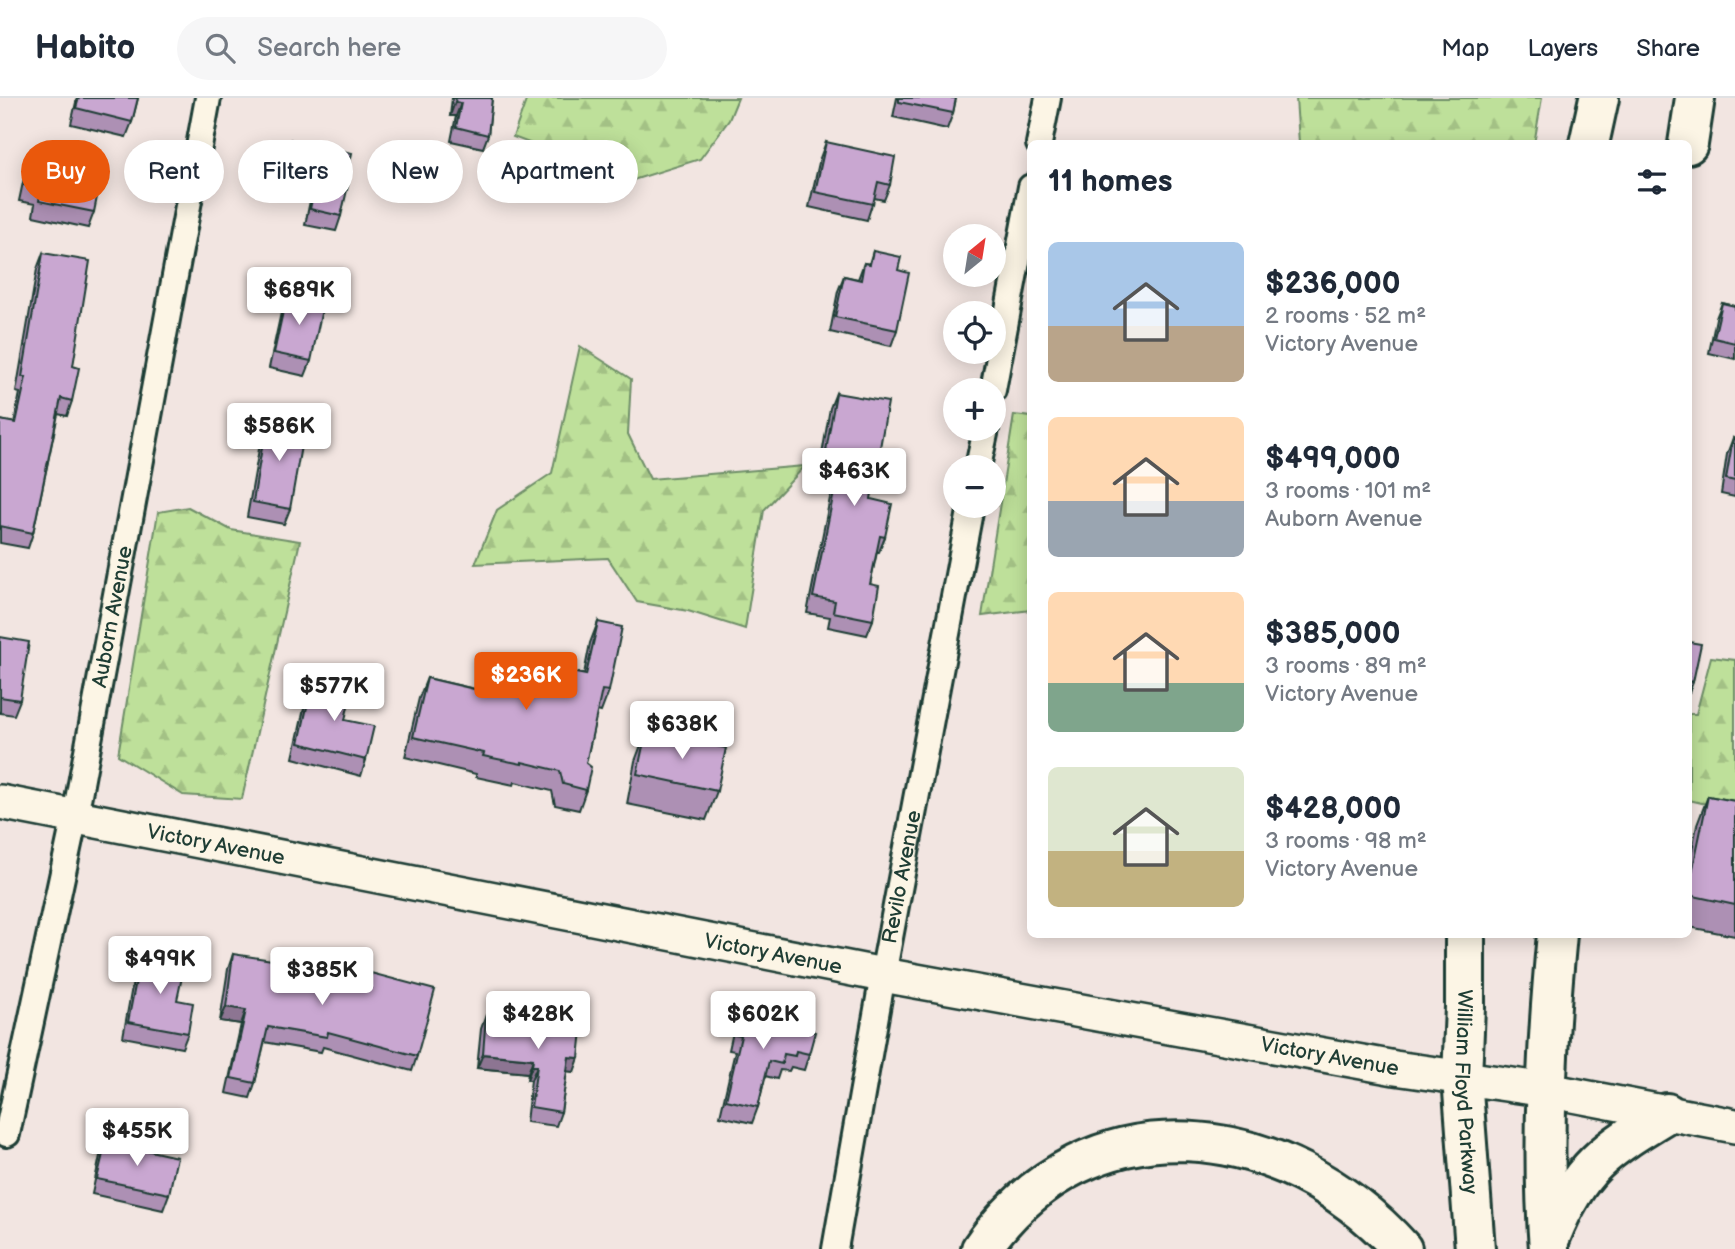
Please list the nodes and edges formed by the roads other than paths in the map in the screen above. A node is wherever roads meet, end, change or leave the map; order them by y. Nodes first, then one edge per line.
1 (208, 98) edge
2 (1048, 98) edge
3 (1599, 98) edge
4 (1695, 98) edge
5 (1040, 140) edge
6 (1590, 140) edge
7 (1689, 140) edge
8 (1027, 208) edge
9 (995, 378) edge
10 (969, 518) edge
11 (0, 803) edge
12 (75, 816) junction
13 (1465, 938) edge
14 (1557, 938) edge
15 (883, 975) junction
16 (1462, 1078) junction
17 (1547, 1090) junction
18 (1667, 1113) junction
19 (1735, 1126) edge
20 (7, 1133) dead end
21 (1549, 1245) edge
22 (835, 1249) edge
23 (981, 1249) edge
24 (1402, 1249) edge
25 (1475, 1249) edge

1 - 12 street, Auborn Avenue
2 - 5 street
3 - 6 highway
4 - 7 highway
8 - 9 street
10 - 15 street, Revilo Avenue
11 - 12 street, Victory Avenue
12 - 15 street, Victory Avenue
12 - 20 street, Auborn Avenue
13 - 16 highway, William Floyd Parkway
14 - 17 highway
15 - 16 street, Victory Avenue
15 - 22 street, Revilo Avenue
16 - 17 street, Victory Avenue
16 - 25 highway, William Floyd Parkway
17 - 18 street, Victory Avenue
17 - 21 highway
18 - 19 street, Victory Avenue
18 - 21 highway
23 - 24 highway

